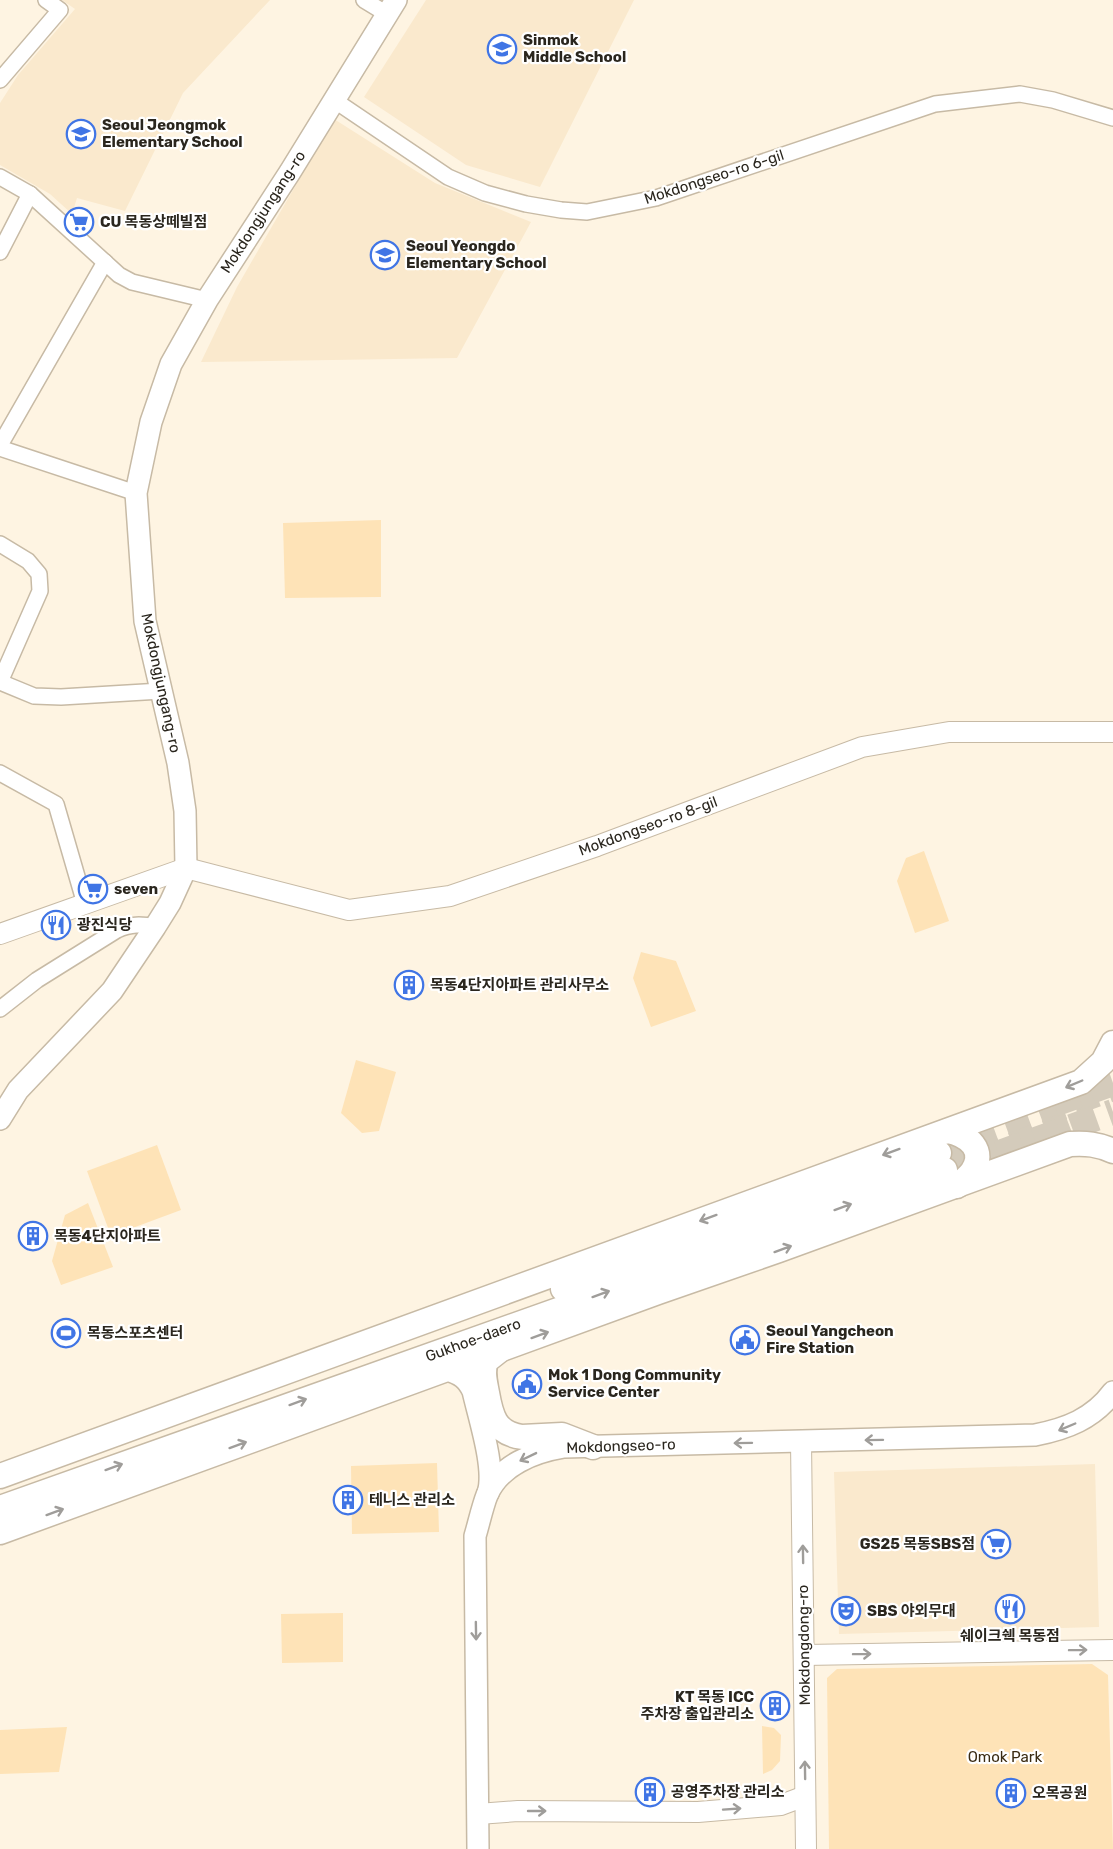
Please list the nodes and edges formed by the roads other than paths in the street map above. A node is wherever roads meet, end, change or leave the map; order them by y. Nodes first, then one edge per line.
1 (46, 0) edge
2 (364, 0) edge
3 (392, 7) edge
4 (1, 77) edge
5 (334, 100) junction
6 (1113, 117) edge
7 (0, 177) edge
8 (30, 194) junction
9 (0, 252) edge
10 (105, 262) junction
11 (207, 300) junction
12 (0, 447) edge
13 (135, 493) junction
14 (0, 544) edge
15 (0, 682) edge
16 (161, 692) junction
17 (1113, 732) edge
18 (0, 773) edge
19 (186, 868) junction
20 (85, 904) junction
21 (156, 927) junction
22 (0, 934) edge
23 (0, 1009) edge
24 (1113, 1043) edge
25 (0, 1119) edge
26 (948, 1131) junction
27 (1113, 1151) edge
28 (947, 1170) junction
29 (501, 1350) junction
30 (447, 1370) junction
31 (1113, 1392) edge
32 (801, 1441) junction
33 (593, 1447) junction
34 (0, 1476) edge
35 (0, 1491) edge
36 (488, 1494) junction
37 (0, 1508) edge
38 (0, 1532) edge
39 (1113, 1650) edge
40 (804, 1655) junction
41 (805, 1796) junction
42 (478, 1814) junction
43 (478, 1849) edge
44 (806, 1849) edge

1 - 4 street
2 - 3 street
3 - 5 main road, Mokdongjungang-ro
5 - 6 street, Mokdongseo-ro 6-gil
5 - 11 main road, Mokdongjungang-ro
7 - 8 street
8 - 9 street
8 - 10 street
10 - 11 street
10 - 12 street
11 - 13 main road, Mokdongjungang-ro
12 - 13 street
13 - 16 main road, Mokdongjungang-ro
14 - 15 street
15 - 16 street
16 - 19 main road, Mokdongjungang-ro
17 - 19 street, Mokdongseo-ro 8-gil
18 - 20 street
19 - 20 street
19 - 21 main road, Mokdongjungang-ro
20 - 22 street
21 - 23 street
21 - 25 main road, Mokdongjungang-ro
24 -> 26 main road
26 - 28 main road
26 -> 34 main road
27 - 28 main road
29 -> 28 main road
28 - 35 main road, Gukhoe-daero
37 -> 28 main road, Gukhoe-daero
29 - 30 main road
29 - 33 main road
30 - 36 main road
38 -> 30 main road
31 -> 32 main road, Mokdongseo-ro
32 -> 33 main road, Mokdongseo-ro
40 -> 32 street, Mokdongdong-ro
33 -> 36 main road, Mokdongseo-ro
36 -> 42 main road, Mokdongseo-ro
40 -> 39 street
41 -> 40 street, Mokdongdong-ro
42 -> 41 street
41 - 44 street, Mokdongdong-ro
42 - 43 main road, Mokdongseo-ro

